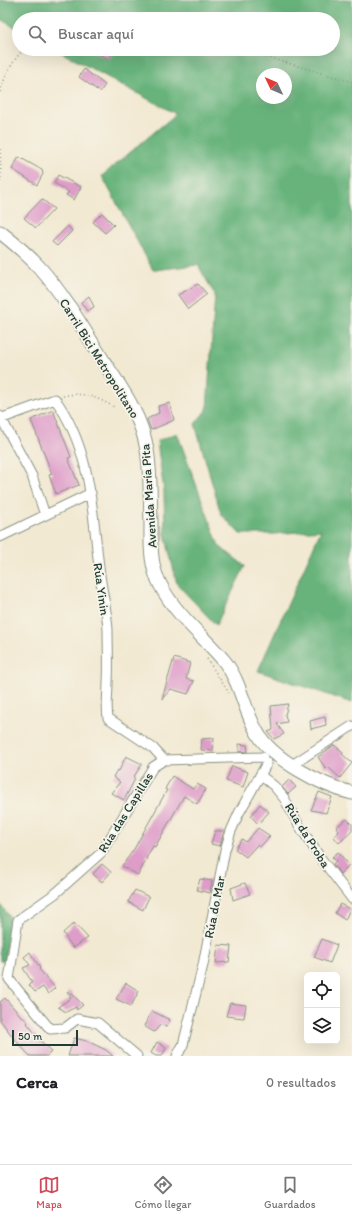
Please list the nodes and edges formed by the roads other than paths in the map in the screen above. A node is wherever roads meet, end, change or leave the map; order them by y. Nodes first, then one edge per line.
1 (0, 232) edge
2 (0, 418) edge
3 (91, 493) junction
4 (45, 515) junction
5 (0, 537) edge
6 (352, 726) edge
7 (266, 756) junction
8 (164, 760) junction
9 (292, 765) junction
10 (260, 774) junction
11 (352, 793) edge
12 (352, 899) edge
13 (137, 1056) edge
14 (177, 1056) edge

1 - 7 main road, Avenida María Pita
2 - 3 street, Rúa Yinin
2 - 4 street
3 - 4 street
3 - 8 street, Rúa Yinin
4 - 5 street
6 - 9 street
7 - 8 street, Rúa das Capillas
7 - 9 main road, Avenida María Pita
7 - 10 street, Rúa do Mar
8 - 13 street, Rúa das Capillas
9 - 11 main road, Avenida María Pita
10 - 12 street, Rúa da Proba
10 - 14 street, Rúa do Mar

